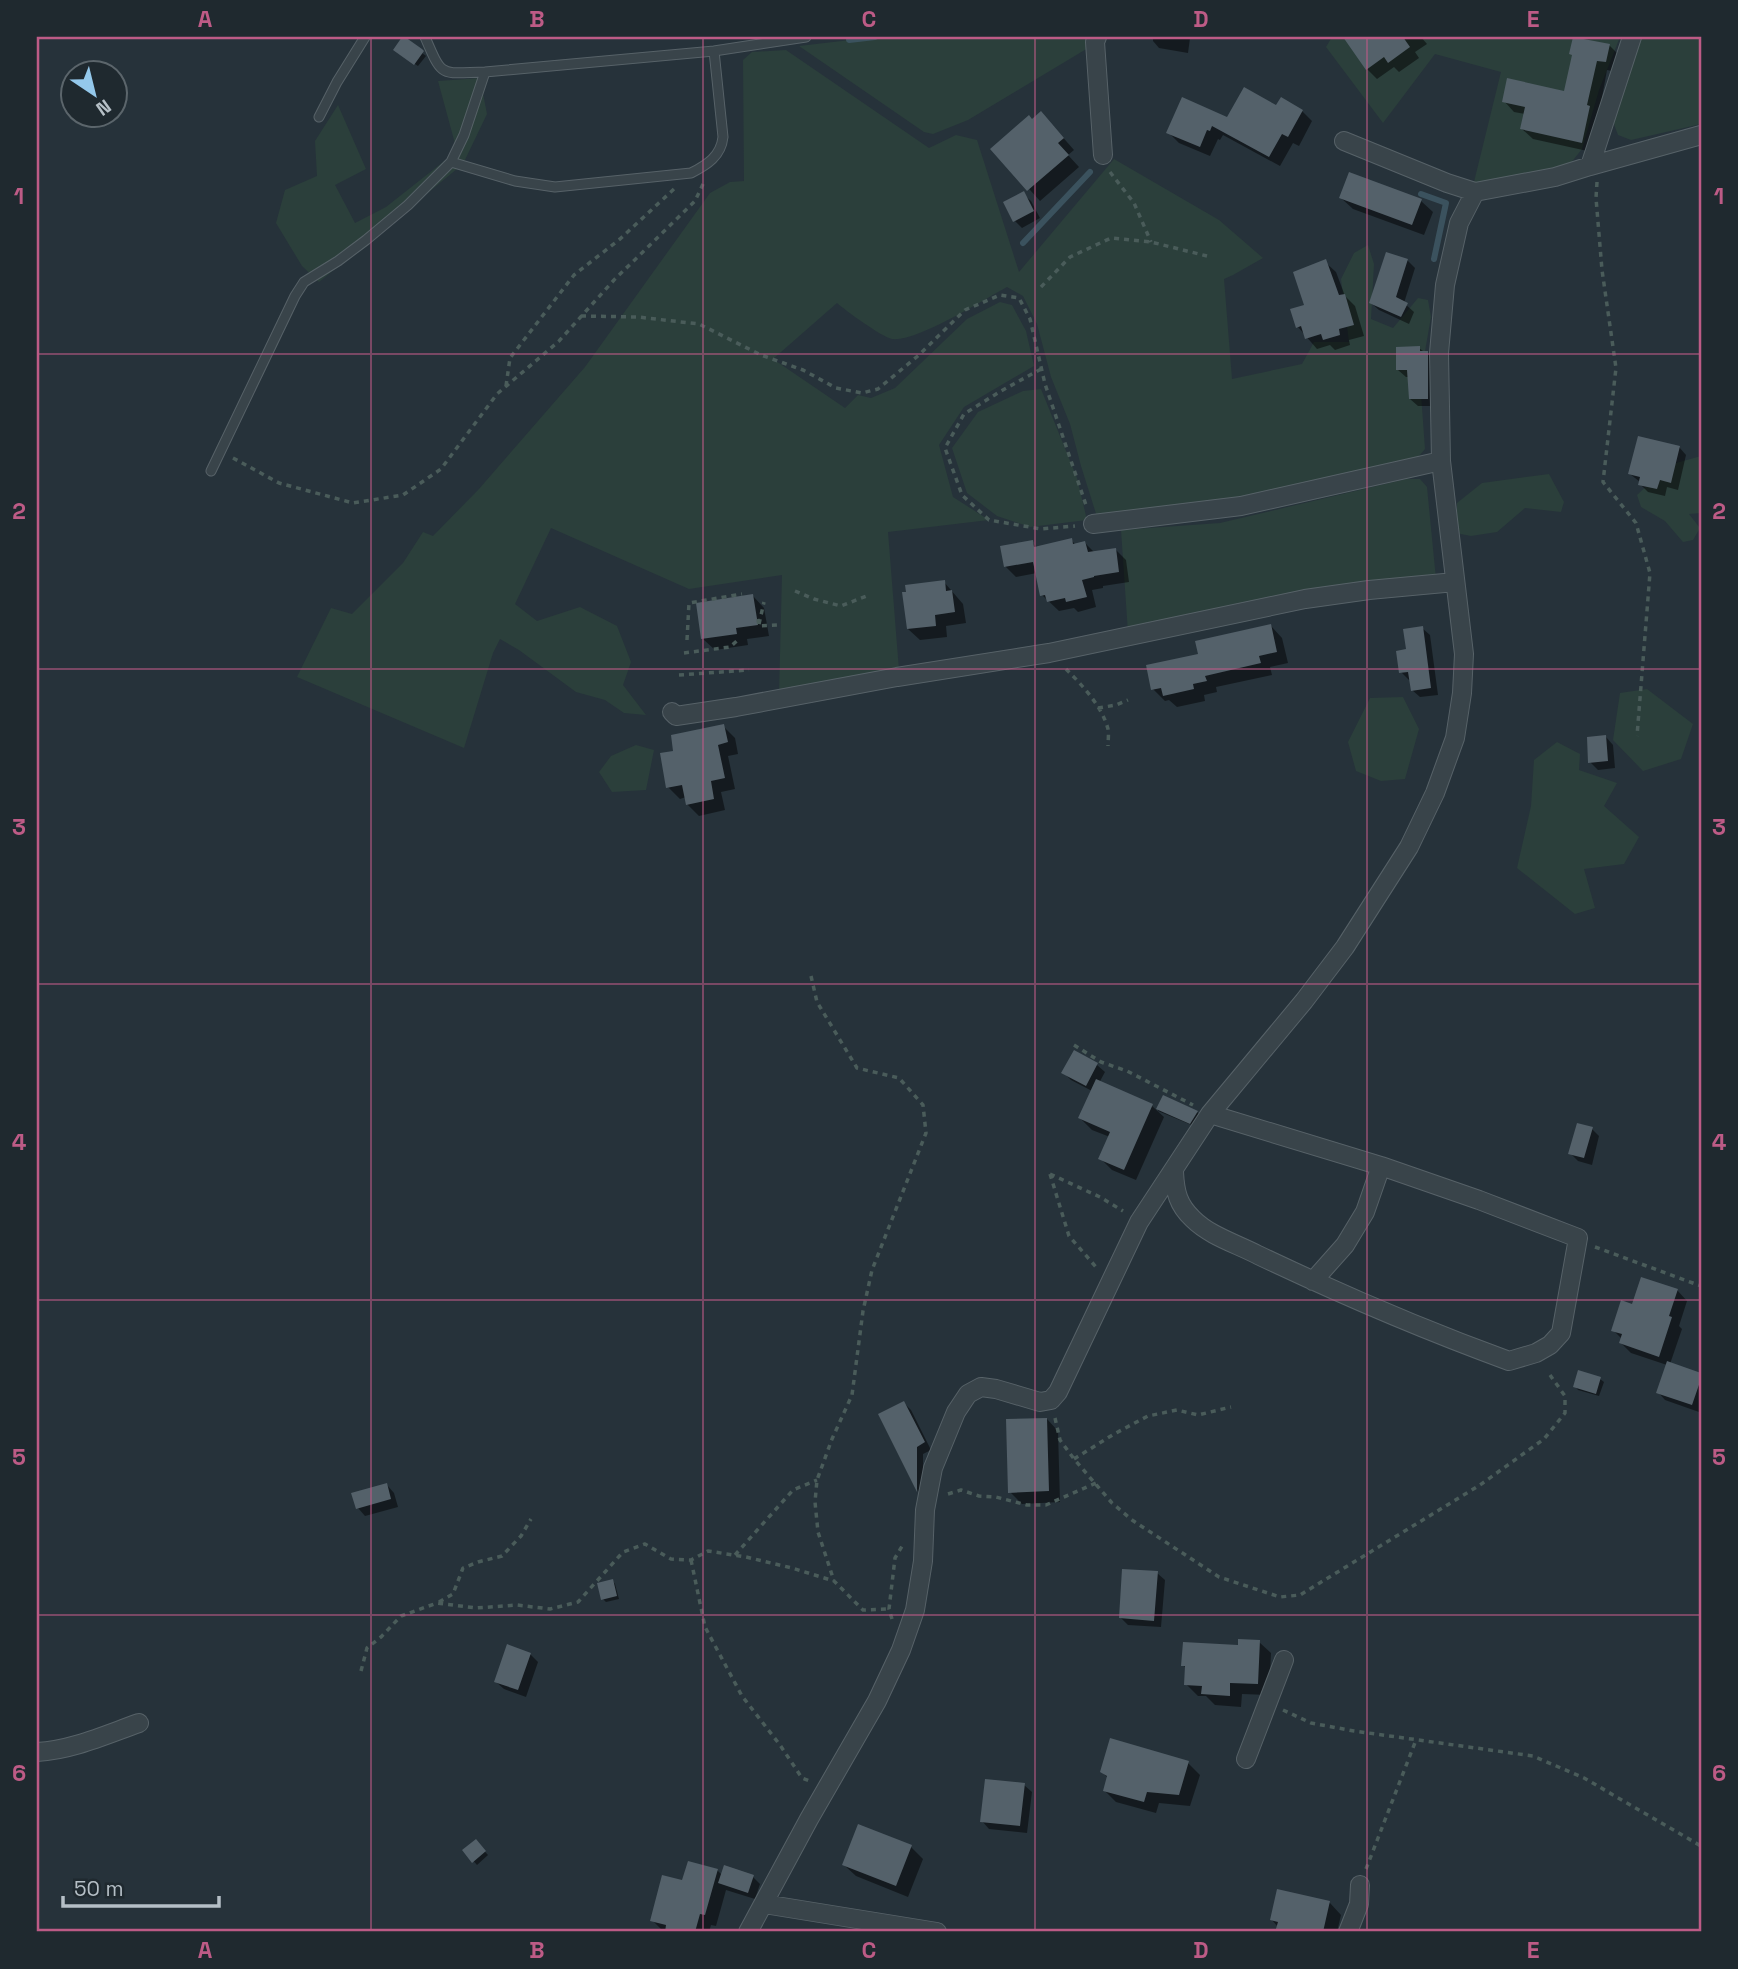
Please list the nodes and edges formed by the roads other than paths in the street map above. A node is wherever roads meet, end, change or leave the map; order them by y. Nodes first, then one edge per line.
1 (365, 37) edge
2 (425, 37) edge
3 (806, 37) edge
4 (1097, 37) edge
5 (1632, 37) edge
6 (714, 51) junction
7 (485, 72) junction
8 (319, 117) dead end
9 (1701, 135) edge
10 (1344, 141) dead end
11 (1103, 155) road end
12 (451, 162) junction
13 (1590, 166) junction
14 (1475, 192) junction
15 (1441, 461) junction
16 (211, 471) dead end
17 (1093, 524) road end
18 (1455, 582) junction
19 (672, 712) dead end
20 (1210, 1114) junction
21 (1381, 1166) junction
22 (1174, 1172) junction
23 (1313, 1281) junction
24 (1284, 1660) dead end
25 (139, 1723) dead end
26 (37, 1752) edge
27 (1246, 1759) dead end
28 (1360, 1885) road end
29 (764, 1904) junction
30 (748, 1932) edge
31 (937, 1932) edge
32 (1348, 1932) edge

1 - 8 lane
2 - 7 lane
3 - 6 lane
4 - 11 street
5 - 13 street
6 - 7 lane
6 - 12 lane
7 - 12 lane
9 - 13 street
10 - 14 street
12 - 16 lane
13 - 14 street
14 - 15 street
15 - 17 street
15 - 18 street
18 - 19 street
18 - 20 street
20 - 21 street
20 - 22 street
21 - 23 street
21 - 23 street
22 - 23 street
22 - 29 street
24 - 27 street
25 - 26 street
28 - 32 street
29 - 30 street
29 - 31 street

